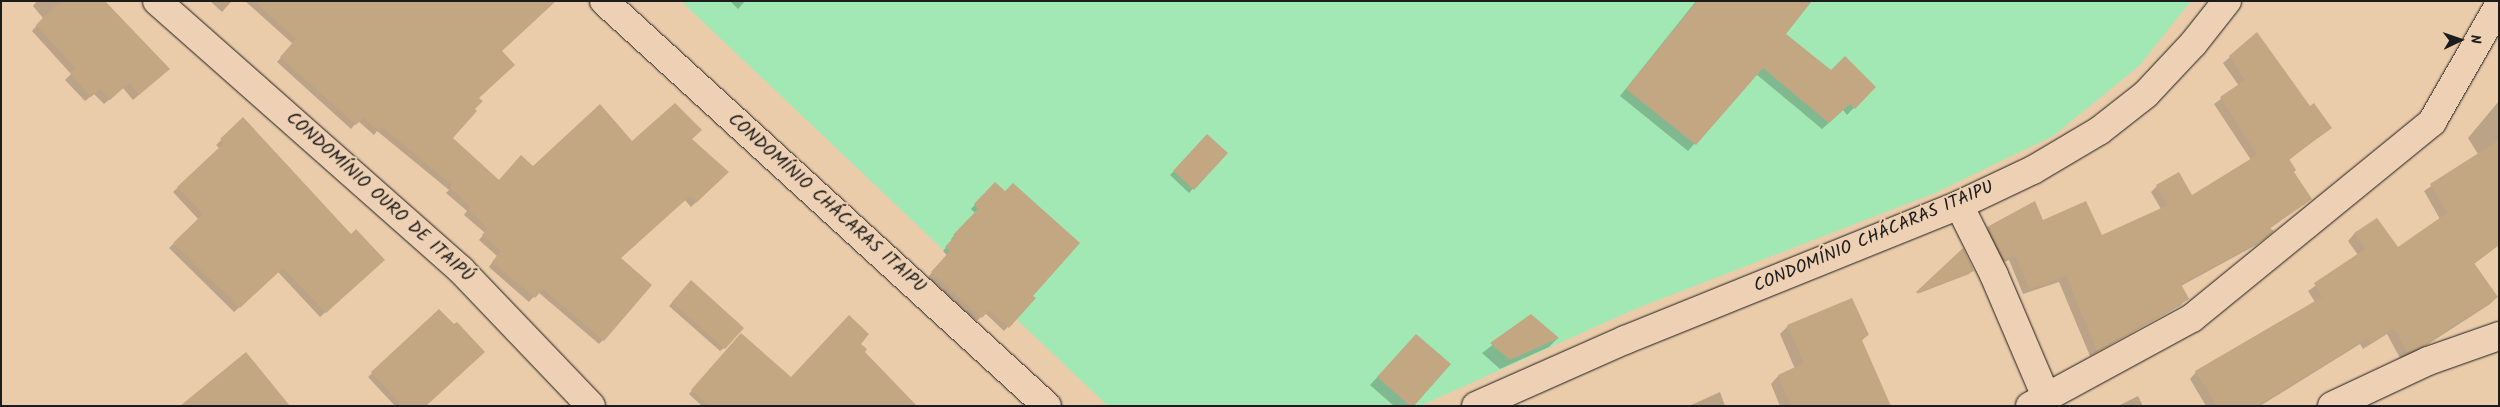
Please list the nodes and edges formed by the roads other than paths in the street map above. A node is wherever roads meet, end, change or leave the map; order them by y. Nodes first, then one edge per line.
1 (157, 1) edge
2 (604, 1) edge
3 (2227, 1) edge
4 (2499, 5) edge
5 (1959, 205) junction
6 (2499, 336) edge
7 (2038, 401) edge
8 (590, 406) edge
9 (1047, 406) edge
10 (1476, 406) edge
11 (2332, 406) edge

1 - 8 street, CONDOMÍNIO OURO DE ITAIPÚ
2 - 9 street, CONDOMÍNIO CHÁCARAS ITAIPU
3 - 5 street, CONDOMÍNIO CHÁCARAS ITAIPU
4 - 7 street
5 - 7 street
5 - 10 street, CONDOMÍNIO CHÁCARAS ITAIPU
6 - 11 street

